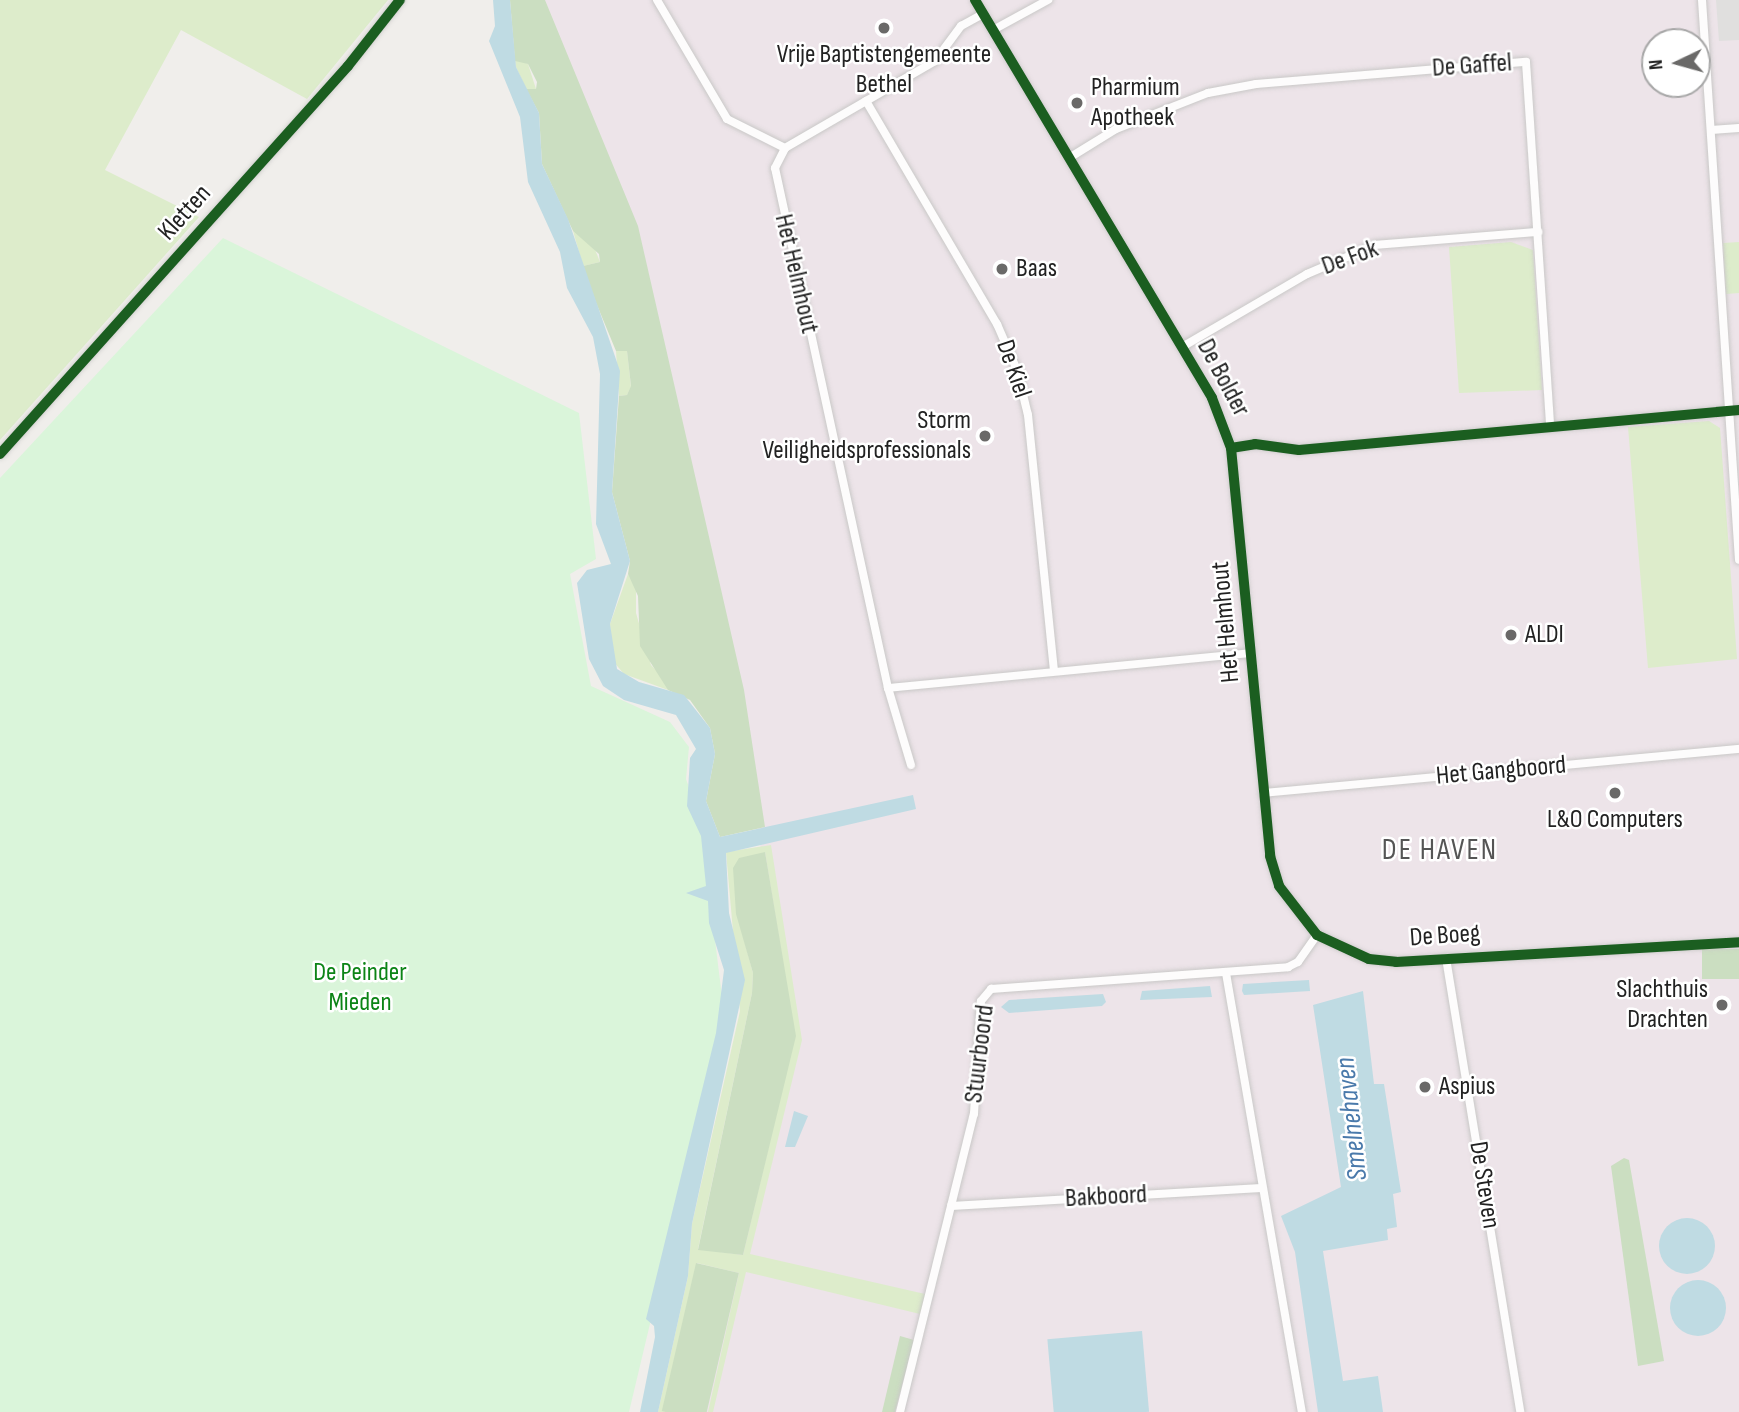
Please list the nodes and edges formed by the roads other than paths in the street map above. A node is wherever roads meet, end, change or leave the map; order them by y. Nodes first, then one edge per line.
1 (400, 0) edge
2 (657, 0) edge
3 (975, 0) edge
4 (1048, 0) edge
5 (1702, 0) edge
6 (983, 14) junction
7 (993, 30) junction
8 (866, 101) junction
9 (1739, 128) edge
10 (1710, 130) junction
11 (785, 148) junction
12 (1069, 158) junction
13 (1538, 232) junction
14 (1182, 347) junction
15 (1734, 411) edge
16 (1550, 427) junction
17 (1231, 448) junction
18 (0, 454) edge
19 (1739, 560) edge
20 (1251, 653) junction
21 (1054, 671) junction
22 (888, 688) junction
23 (1739, 748) edge
24 (911, 765) dead end
25 (1263, 793) junction
26 (1317, 935) junction
27 (1739, 942) edge
28 (1446, 958) junction
29 (1226, 973) junction
30 (1261, 1188) junction
31 (951, 1206) junction
32 (900, 1412) edge
33 (1302, 1412) edge
34 (1520, 1412) edge

1 - 18 street, Kletten
2 - 11 street
3 - 6 street, De Bolder
4 - 7 street
5 - 10 street
6 - 7 street, De Bolder
6 - 8 street
7 - 12 street, De Bolder
8 - 11 street
8 - 21 street, De Kiel
9 - 10 street
10 - 15 street
11 - 22 street, Het Helmhout
12 - 13 street, De Gaffel
12 - 14 street, De Bolder
13 - 14 street, De Fok
13 - 16 street, De Gaffel
14 - 17 street, De Bolder
15 - 16 street, De Bolder
15 - 19 street
16 - 17 street, De Bolder
17 - 20 street, Het Helmhout
20 - 21 street, Het Helmhout
20 - 25 street, Het Helmhout
21 - 22 street, Het Helmhout
22 - 24 street, Het Helmhout
23 - 25 street, Het Gangboord
25 - 26 street, De Boeg
26 - 28 street, De Boeg
26 - 29 street, Stuurboord
27 - 28 street, De Boeg
28 - 34 street, De Steven
29 - 30 street
29 - 31 street, Stuurboord
30 - 31 street, Bakboord
30 - 33 street
31 - 32 street, Stuurboord

